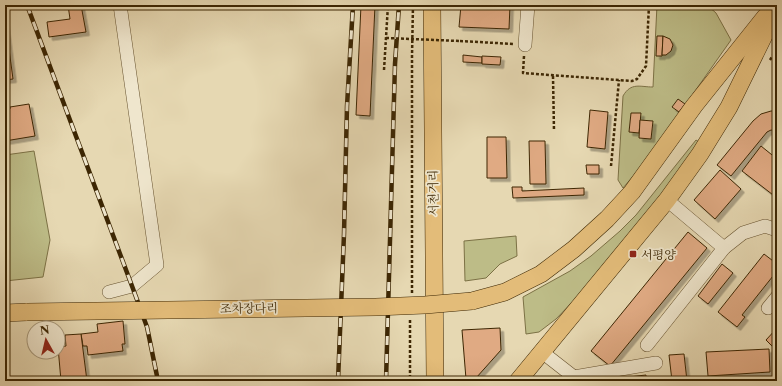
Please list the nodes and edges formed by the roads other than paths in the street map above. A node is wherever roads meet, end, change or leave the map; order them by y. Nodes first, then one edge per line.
1 (120, 5) edge
2 (432, 5) edge
3 (528, 5) edge
4 (775, 5) edge
5 (777, 10) edge
6 (525, 45) road end
7 (666, 200) junction
8 (777, 230) edge
9 (724, 248) junction
10 (109, 292) dead end
11 (777, 297) edge
12 (768, 308) dead end
13 (5, 313) edge
14 (647, 345) dead end
15 (542, 352) junction
16 (656, 363) dead end
17 (575, 379) edge
18 (435, 381) edge
19 (518, 381) edge

1 - 10 street
2 - 18 main road, 서천거리
3 - 6 street
4 - 13 main road, 조차장다리, bridge
5 - 7 main road
7 - 9 street
7 - 15 main road
8 - 9 street
9 - 14 street
11 - 12 street
15 - 17 street
15 - 19 main road
16 - 17 street

